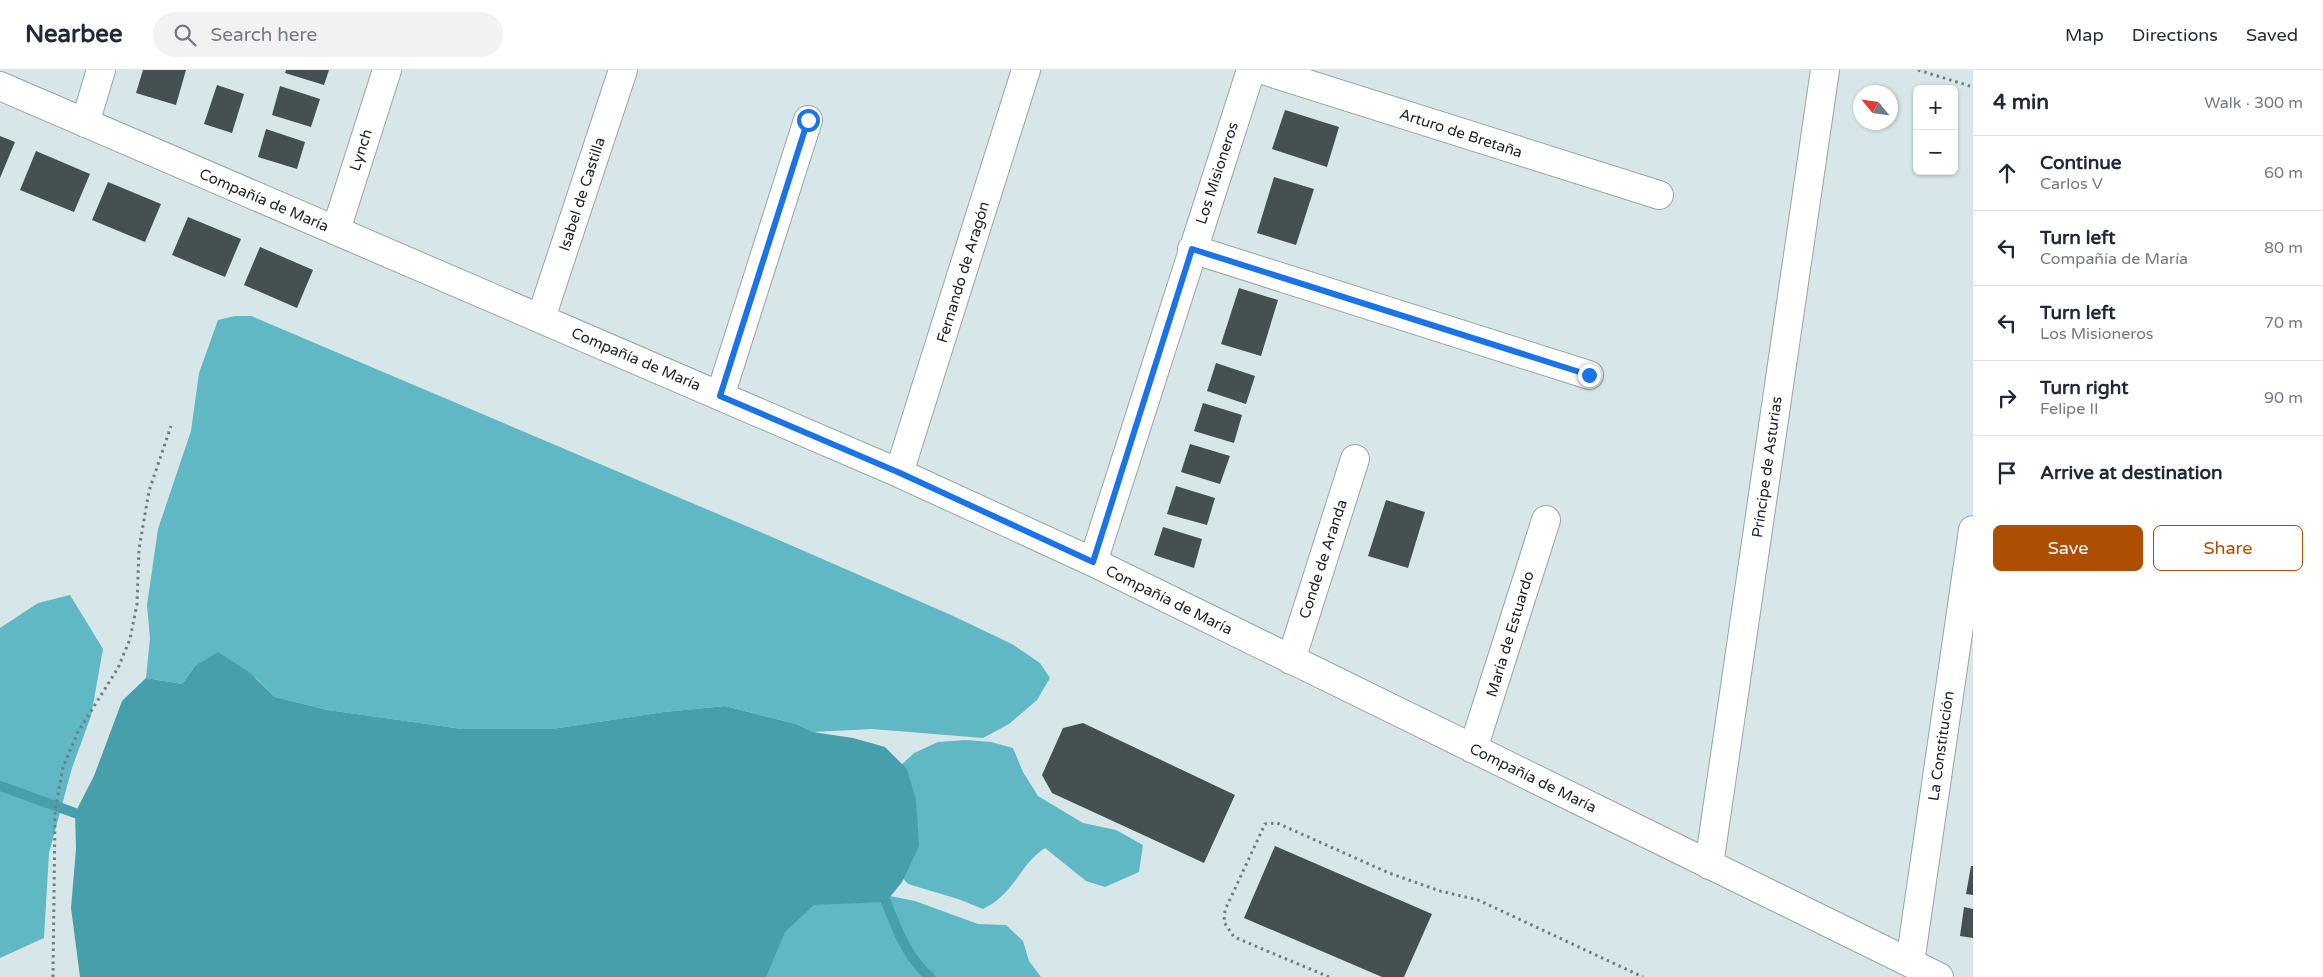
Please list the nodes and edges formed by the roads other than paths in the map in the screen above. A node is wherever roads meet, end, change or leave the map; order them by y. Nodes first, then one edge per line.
1 (101, 70) edge
2 (387, 70) edge
3 (623, 70) edge
4 (1026, 70) edge
5 (1250, 70) edge
6 (1263, 70) edge
7 (1825, 70) edge
8 (0, 86) edge
9 (808, 120) dead end
10 (85, 123) junction
11 (1659, 196) dead end
12 (336, 230) junction
13 (1192, 249) junction
14 (541, 318) junction
15 (1589, 375) dead end
16 (720, 396) junction
17 (1355, 459) dead end
18 (900, 473) junction
19 (1546, 520) dead end
20 (1973, 530) edge
21 (1093, 562) junction
22 (1291, 660) junction
23 (1473, 749) junction
24 (1709, 864) junction
25 (1910, 962) junction
26 (1939, 977) edge

1 - 10 street
2 - 12 street, Lynch
3 - 14 street, Isabel de Castilla
4 - 18 street, Fernando de Aragón
5 - 13 street, Los Misioneros
6 - 11 street, Arturo de Bretaña
7 - 24 street, Príncipe de Asturias
8 - 10 street, Compañía de María
9 - 16 street
10 - 12 street, Compañía de María
12 - 14 street, Compañía de María
13 - 15 street
13 - 21 street, Los Misioneros
14 - 16 street, Compañía de María
16 - 18 street, Compañía de María
17 - 22 street, Conde de Aranda
18 - 21 street, Compañía de María
19 - 23 street, María de Estuardo
20 - 25 street, La Constitución
21 - 22 street, Compañía de María
22 - 23 street, Compañía de María
23 - 24 street, Compañía de María
24 - 25 street, Compañía de María
25 - 26 street, Compañía de María

